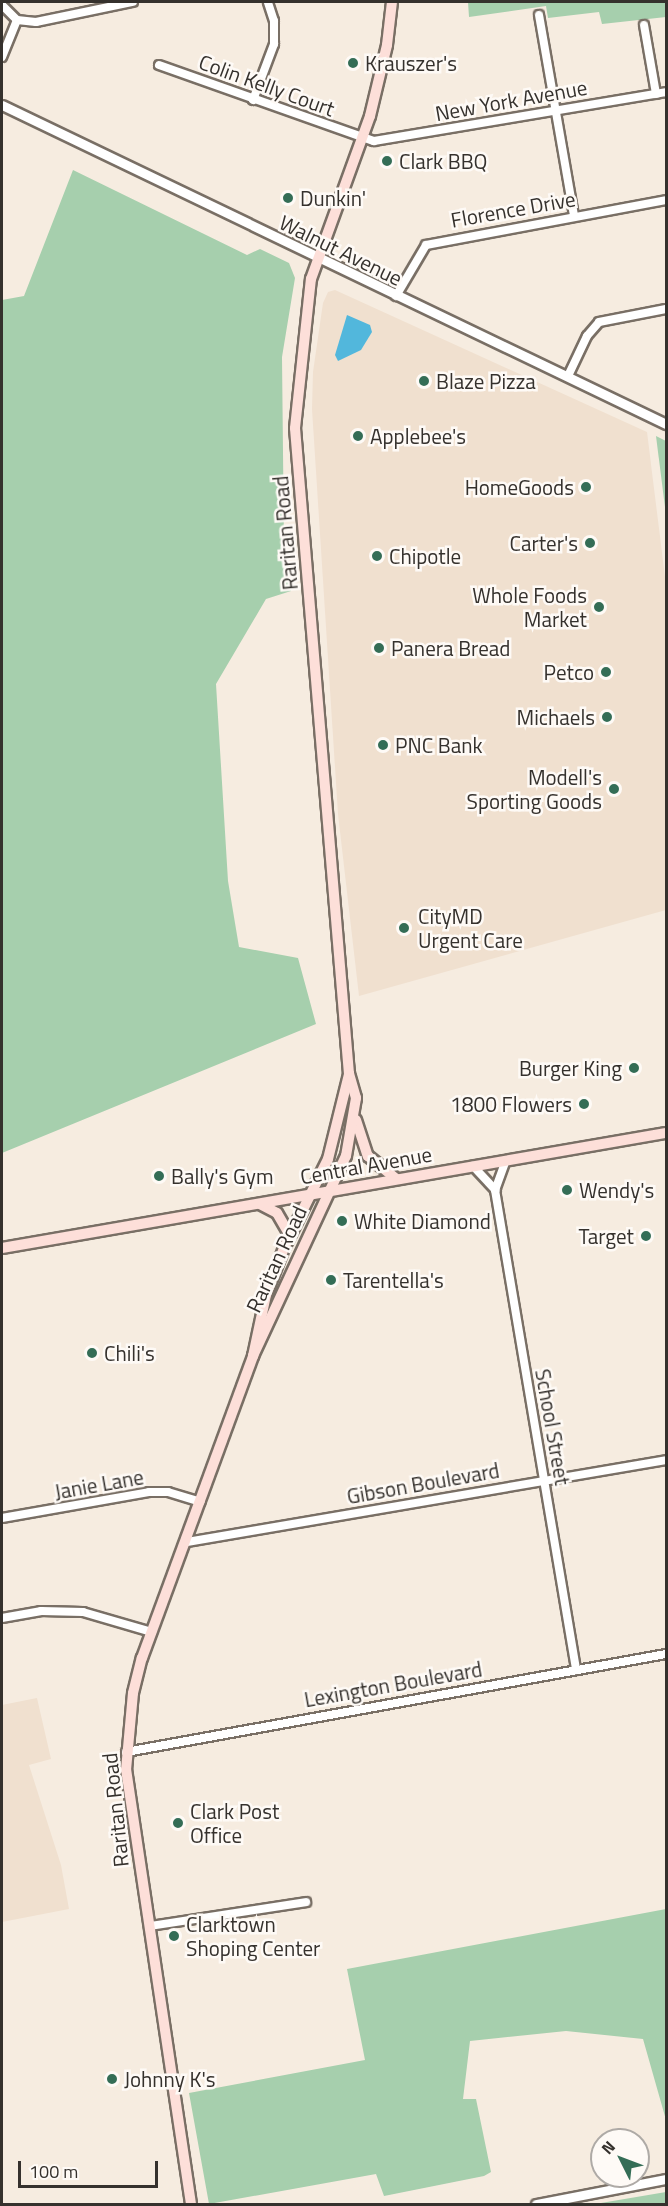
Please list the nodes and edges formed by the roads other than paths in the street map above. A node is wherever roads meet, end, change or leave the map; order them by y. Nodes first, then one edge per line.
1 (133, 2) edge
2 (268, 2) edge
3 (392, 2) edge
4 (2, 5) edge
5 (539, 15) dead end
6 (17, 20) junction
7 (644, 25) dead end
8 (2, 57) edge
9 (159, 65) dead end
10 (666, 92) edge
11 (656, 94) junction
12 (253, 100) junction
13 (2, 105) edge
14 (556, 111) junction
15 (362, 139) junction
16 (666, 201) edge
17 (574, 216) junction
18 (315, 258) junction
19 (396, 296) junction
20 (666, 309) edge
21 (568, 376) junction
22 (666, 424) edge
23 (349, 1074) junction
24 (355, 1114) junction
25 (666, 1133) edge
26 (506, 1160) junction
27 (473, 1166) junction
28 (396, 1179) junction
29 (495, 1190) junction
30 (330, 1191) junction
31 (310, 1195) junction
32 (260, 1204) junction
33 (289, 1234) junction
34 (2, 1248) edge
35 (253, 1356) junction
36 (666, 1460) edge
37 (544, 1481) junction
38 (201, 1502) junction
39 (2, 1518) edge
40 (187, 1542) junction
41 (2, 1618) edge
42 (152, 1632) junction
43 (666, 1654) edge
44 (576, 1670) junction
45 (126, 1752) junction
46 (306, 1902) dead end
47 (150, 1926) junction
48 (666, 2179) edge
49 (191, 2205) edge
50 (536, 2205) edge

1 - 6 street
2 - 12 street
3 - 15 main road, Raritan Road
4 - 6 street
5 - 14 street
6 - 8 street
7 - 11 street
9 - 12 street, Colin Kelly Court
10 - 11 street, New York Avenue
11 - 14 street, New York Avenue
12 - 15 street, Colin Kelly Court
13 - 18 street, Walnut Avenue
14 - 15 street, New York Avenue
14 - 17 street
15 - 18 main road, Raritan Road
16 - 17 street, Florence Drive
17 - 19 street, Florence Drive
18 - 19 street, Walnut Avenue
18 - 23 main road, Raritan Road
19 - 21 street, Walnut Avenue
20 - 21 street
21 - 22 street, Walnut Avenue
23 - 24 main road, Raritan Road
23 - 31 main road, Raritan Road
24 - 28 main road
24 - 30 main road, Raritan Road
25 - 26 main road, Central Avenue
26 - 27 main road, Central Avenue
26 - 29 street, School Street
27 - 28 main road, Central Avenue
27 - 29 street
28 - 30 main road, Central Avenue
29 - 37 street, School Street
30 - 31 main road, Central Avenue
30 - 35 main road, Raritan Road
31 - 32 main road, Central Avenue
31 - 33 main road, Raritan Road
32 - 33 main road
32 - 34 main road, Central Avenue
33 - 35 main road, Raritan Road
35 - 38 main road, Raritan Road
36 - 37 street, Gibson Boulevard
37 - 40 street, Gibson Boulevard
37 - 44 street, School Street
38 - 39 street, Janie Lane
38 - 40 main road, Raritan Road
40 - 42 main road, Raritan Road
41 - 42 street
42 - 45 main road, Raritan Road
43 - 44 street, Lexington Boulevard
44 - 45 street, Lexington Boulevard
45 - 47 main road, Raritan Road
46 - 47 street
47 - 49 main road, Raritan Road
48 - 50 street

